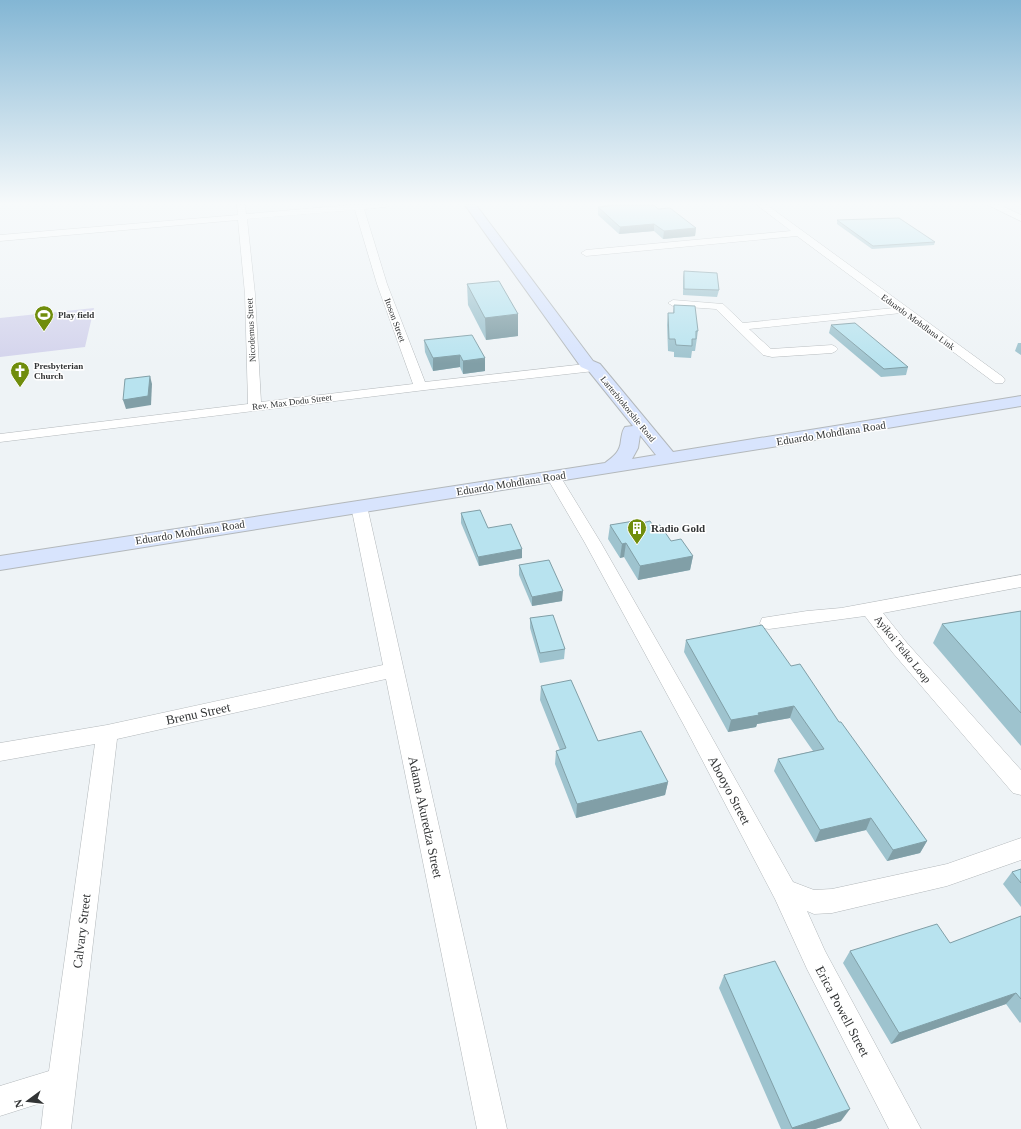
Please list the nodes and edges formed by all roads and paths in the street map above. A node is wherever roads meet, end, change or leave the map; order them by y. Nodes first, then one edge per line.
1 (246, 258) edge
2 (374, 258) edge
3 (508, 258) edge
4 (831, 258) edge
5 (672, 303) dead end
6 (902, 310) junction
7 (742, 326) junction
8 (832, 349) dead end
9 (588, 366) junction
10 (999, 380) dead end
11 (420, 386) junction
12 (1021, 402) edge
13 (255, 407) junction
14 (631, 431) junction
15 (0, 438) edge
16 (652, 439) junction
17 (692, 454) junction
18 (660, 460) junction
19 (611, 467) junction
20 (553, 476) junction
21 (359, 506) junction
22 (0, 563) edge
23 (1021, 581) edge
24 (870, 609) junction
25 (769, 623) dead end
26 (395, 670) junction
27 (107, 733) junction
28 (0, 752) edge
29 (1021, 786) edge
30 (1021, 849) edge
31 (784, 891) junction
32 (62, 1082) junction
33 (0, 1101) edge
34 (56, 1129) edge
35 (492, 1129) edge
36 (906, 1129) edge

1 - 13 street, Nicodemus Street
2 - 11 street, Itoson Street
3 - 9 main road, Larterbiokorshie Road
4 - 6 street, Eduardo Mohdlana Link
5 - 7 street
6 - 7 street
6 - 10 street, Eduardo Mohdlana Link
7 - 8 street
9 - 11 street, Rev. Max Dodu Street
9 - 14 main road, Larterbiokorshie Road
9 - 16 main road, Larterbiokorshie Road
11 - 13 street, Rev. Max Dodu Street
12 - 17 main road, Eduardo Mohdlana Road
13 - 15 street, Rev. Max Dodu Street
14 - 18 main road, Larterbiokorshie Road
14 - 19 main road
16 - 17 main road
16 - 18 main road, Larterbiokorshie Road
17 - 18 main road, Eduardo Mohdlana Road
18 - 19 main road, Eduardo Mohdlana Road
19 - 20 main road, Eduardo Mohdlana Road
20 - 21 main road, Eduardo Mohdlana Road
20 - 31 street, Abooyo Street
21 - 22 main road, Eduardo Mohdlana Road
21 - 26 street, Adama Akuredza Street
23 - 24 street, Ayikoi Teiko Loop
24 - 25 street
24 - 29 street, Ayikoi Teiko Loop
26 - 27 street, Brenu Street
26 - 35 street, Adama Akuredza Street
27 - 28 street, Brenu Street
27 - 32 street, Calvary Street
30 - 31 street
31 - 36 street, Erica Powell Street
32 - 33 street
32 - 34 street, Calvary Street

